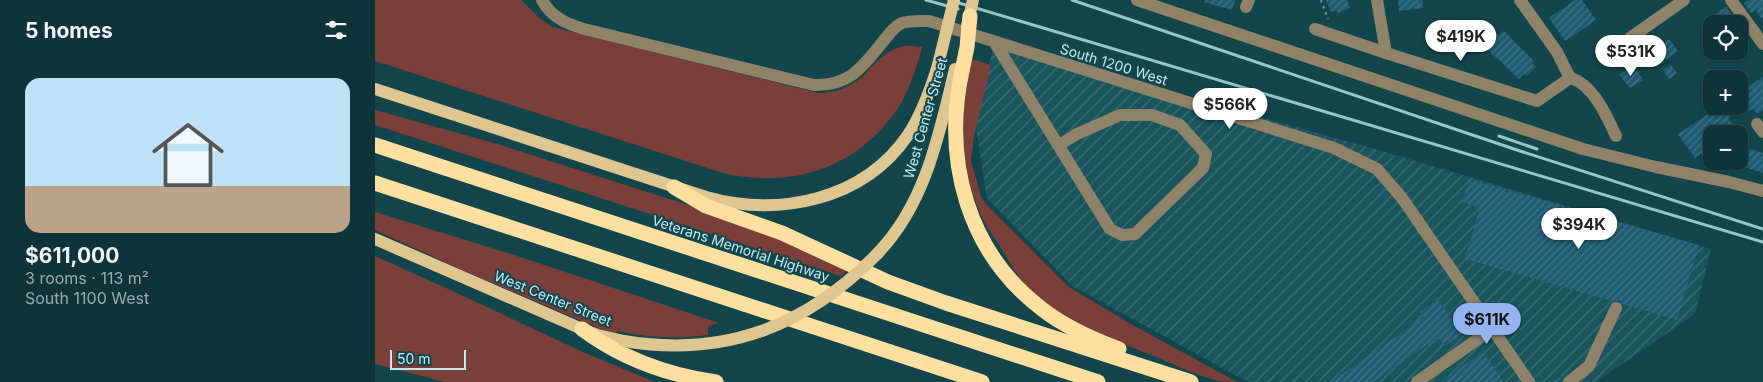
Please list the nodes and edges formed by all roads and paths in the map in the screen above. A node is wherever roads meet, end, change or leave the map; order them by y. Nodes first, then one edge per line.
1 (543, 0) edge
2 (954, 0) edge
3 (973, 0) edge
4 (1137, 0) edge
5 (1321, 0) edge
6 (1377, 0) edge
7 (1520, 0) edge
8 (1684, 0) edge
9 (1731, 0) edge
10 (970, 16) joint
11 (1328, 19) dead end
12 (1315, 29) dead end
13 (1630, 38) dead end
14 (995, 43) junction
15 (1763, 44) edge
16 (1386, 53) junction
17 (958, 70) junction
18 (1570, 78) junction
19 (375, 89) edge
20 (1616, 136) dead end
21 (375, 145) edge
22 (1059, 145) junction
23 (375, 183) edge
24 (674, 187) junction
25 (1763, 191) edge
26 (375, 239) edge
27 (1616, 308) dead end
28 (582, 329) junction
29 (1492, 329) junction
30 (716, 382) edge
31 (982, 382) edge
32 (1098, 382) edge
33 (1191, 382) edge
34 (1417, 382) edge
35 (1529, 382) edge
36 (1569, 382) edge

1 - 14 street, South 1200 West
2 - 24 main road, West Center Street, bridge
3 - 10 main road, bridge
4 - 25 street
5 - 11 path
6 - 16 street
7 - 18 street
8 - 13 street
9 - 15 street
10 - 17 highway, bridge
12 - 16 street
14 - 22 street
14 - 29 street, South 1200 West
16 - 18 street
17 - 28 main road, West Center Street, bridge
17 - 33 highway
18 - 20 street
19 - 24 main road, West Center Street
21 - 32 highway, Veterans Memorial Highway
22 - 22 street
23 - 31 highway
24 - 33 highway
26 - 28 main road, West Center Street
27 - 36 street
28 - 30 highway
29 - 34 street
29 - 35 street, South 1200 West

